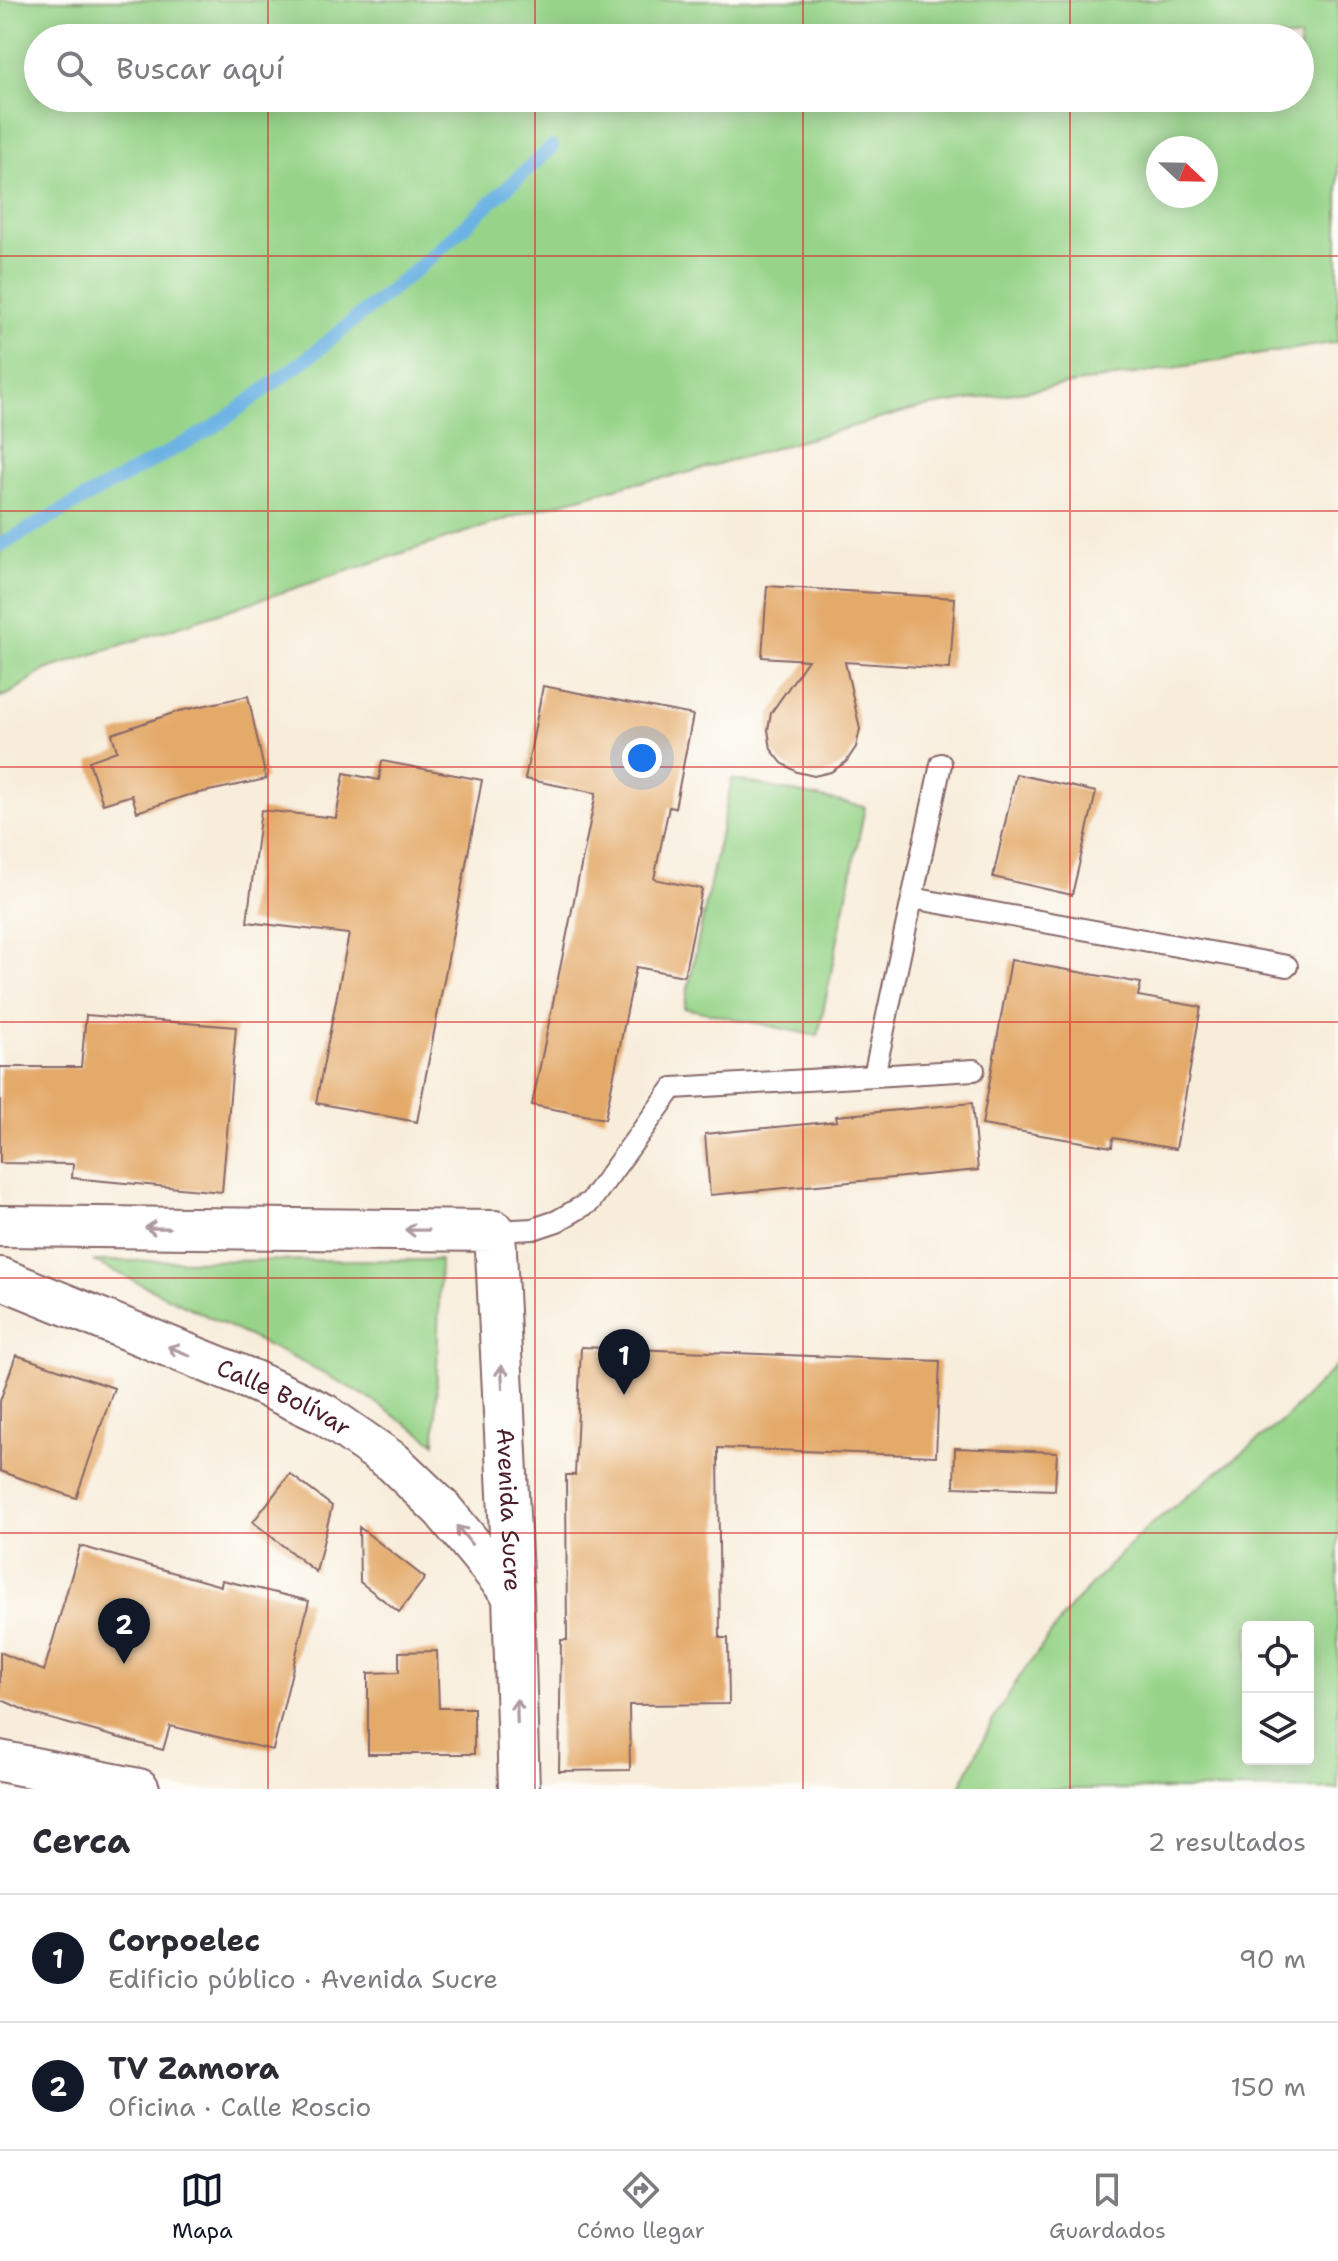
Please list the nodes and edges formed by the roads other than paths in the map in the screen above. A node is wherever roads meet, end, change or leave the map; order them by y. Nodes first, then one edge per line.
1 (941, 764) dead end
2 (912, 898) junction
3 (1287, 966) dead end
4 (974, 1070) dead end
5 (874, 1076) junction
6 (0, 1226) edge
7 (495, 1231) junction
8 (0, 1278) edge
9 (513, 1595) junction
10 (0, 1761) edge
11 (139, 1789) edge
12 (519, 1789) edge

1 - 2 lane
2 - 3 lane
2 - 5 lane
4 - 5 lane
5 - 7 lane
7 -> 6 street
9 -> 7 street, Avenida Sucre
9 -> 8 street, Calle Bolívar
12 -> 9 street, Avenida Sucre
10 - 11 street

